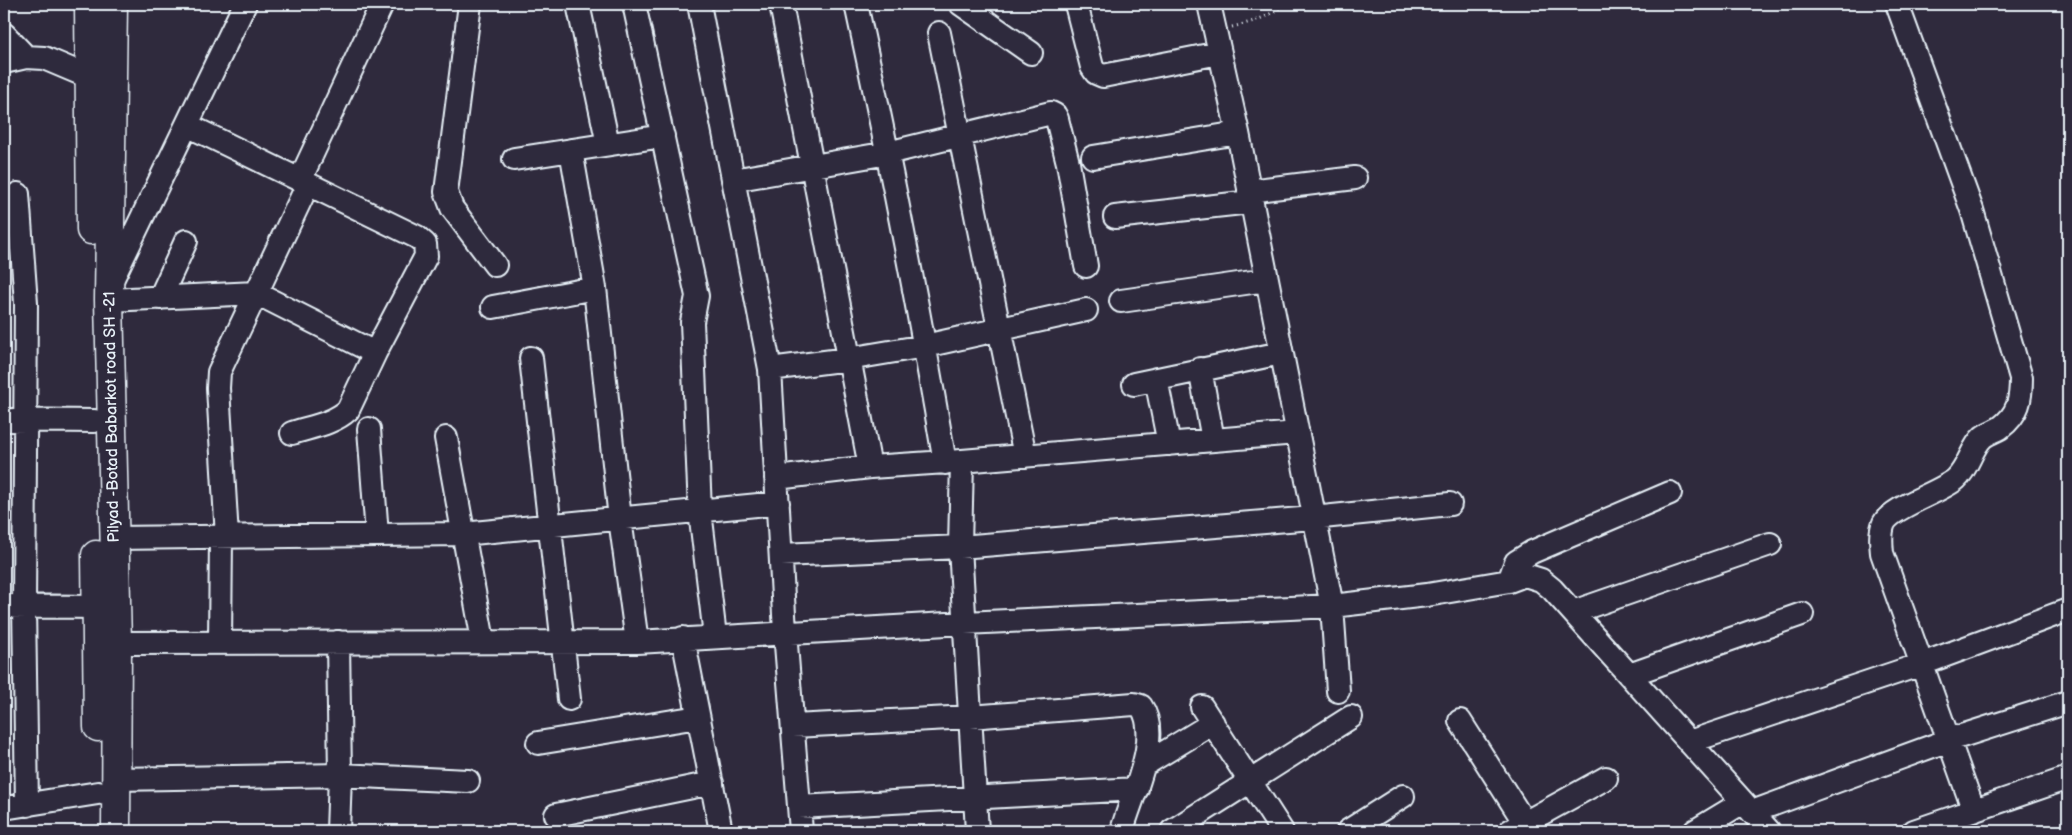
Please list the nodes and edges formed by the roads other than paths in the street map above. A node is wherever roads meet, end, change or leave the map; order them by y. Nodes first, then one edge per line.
1 (89, 4) edge
2 (113, 4) edge
3 (245, 4) edge
4 (382, 4) edge
5 (470, 4) edge
6 (578, 4) edge
7 (634, 4) edge
8 (699, 4) edge
9 (781, 4) edge
10 (856, 4) edge
11 (961, 4) edge
12 (1076, 4) edge
13 (1209, 4) edge
14 (1897, 4) edge
15 (939, 33) dead end
16 (4, 34) edge
17 (1217, 42) junction
18 (1031, 53) dead end
19 (26, 57) junction
20 (4, 62) edge
21 (89, 77) junction
22 (187, 125) junction
23 (1238, 133) junction
24 (663, 136) junction
25 (960, 136) junction
26 (608, 144) junction
27 (571, 150) junction
28 (888, 153) junction
29 (1093, 157) dead end
30 (514, 159) dead end
31 (813, 166) junction
32 (1354, 178) dead end
33 (733, 180) junction
34 (304, 182) junction
35 (18, 194) dead end
36 (1250, 197) junction
37 (100, 204) junction
38 (1115, 217) dead end
39 (13, 226) edge
40 (186, 241) dead end
41 (494, 265) dead end
42 (1086, 266) dead end
43 (1266, 280) junction
44 (595, 288) junction
45 (109, 294) junction
46 (256, 294) junction
47 (160, 298) junction
48 (1121, 301) dead end
49 (493, 307) dead end
50 (1086, 310) dead end
51 (1000, 330) junction
52 (925, 346) junction
53 (375, 353) junction
54 (1281, 353) junction
55 (531, 358) dead end
56 (848, 359) junction
57 (770, 369) junction
58 (1200, 370) junction
59 (1156, 379) junction
60 (1134, 384) dead end
61 (14, 420) edge
62 (94, 422) junction
63 (368, 429) dead end
64 (292, 432) dead end
65 (1297, 433) junction
66 (446, 438) dead end
67 (1213, 440) junction
68 (1170, 444) junction
69 (1025, 456) junction
70 (953, 462) junction
71 (870, 467) junction
72 (776, 478) junction
73 (1670, 493) dead end
74 (778, 504) junction
75 (1450, 504) dead end
76 (700, 511) junction
77 (1313, 518) junction
78 (620, 519) junction
79 (550, 526) junction
80 (463, 534) junction
81 (377, 535) junction
82 (224, 537) junction
83 (114, 538) junction
84 (1770, 544) dead end
85 (960, 547) junction
86 (781, 555) junction
87 (1508, 581) junction
88 (14, 606) edge
89 (1332, 606) junction
90 (96, 607) junction
91 (2068, 610) edge
92 (1573, 612) junction
93 (1802, 614) dead end
94 (964, 623) junction
95 (785, 632) junction
96 (715, 636) junction
97 (683, 638) junction
98 (483, 641) junction
99 (563, 641) junction
100 (338, 642) junction
101 (637, 642) junction
102 (116, 643) junction
103 (220, 643) junction
104 (1922, 664) junction
105 (1629, 675) junction
106 (1338, 692) dead end
107 (569, 699) dead end
108 (2068, 702) edge
109 (698, 717) junction
110 (970, 717) junction
111 (1351, 717) dead end
112 (1460, 721) dead end
113 (793, 726) junction
114 (1949, 740) junction
115 (1689, 742) junction
116 (538, 743) dead end
117 (1144, 765) junction
118 (340, 775) junction
119 (1606, 778) dead end
120 (2068, 778) edge
121 (468, 781) dead end
122 (1250, 782) junction
123 (712, 783) junction
124 (107, 786) junction
125 (1137, 789) junction
126 (1403, 796) dead end
127 (975, 797) junction
128 (27, 804) junction
129 (799, 807) junction
130 (1748, 807) junction
131 (4, 808) edge
132 (1974, 810) junction
133 (556, 815) dead end
134 (1522, 828) edge
135 (1703, 829) edge
136 (99, 831) edge
137 (116, 831) edge
138 (338, 831) edge
139 (721, 831) edge
140 (801, 831) edge
141 (977, 831) edge
142 (1122, 831) edge
143 (1172, 831) edge
144 (1282, 831) edge
145 (1348, 831) edge
146 (1770, 831) edge
147 (1914, 831) edge

1 - 21 main road, Pilyad -Botad Babarkot road SH -21
2 - 37 main road, Pilyad -Botad Babarkot road SH -21
3 - 22 street
4 - 34 street
5 - 41 street
6 - 26 street
7 - 24 street
8 - 33 street
9 - 31 street
10 - 28 street
11 - 18 street
12 - 17 street
13 - 17 street
14 - 104 street
15 - 25 street
16 - 19 street
17 - 23 street
19 - 20 street
19 - 21 street
21 - 37 main road, Pilyad -Botad Babarkot road SH -21
22 - 34 street
22 - 45 street
23 - 29 street
23 - 36 street
24 - 26 street
24 - 76 street
25 - 28 street
25 - 42 street
25 - 51 street
26 - 27 street
27 - 30 street
27 - 44 street
28 - 31 street
28 - 52 street
31 - 33 street
31 - 56 street
32 - 36 street
33 - 57 street
34 - 46 street
34 - 53 street
35 - 39 street
36 - 38 street
36 - 43 street
37 - 45 main road, Pilyad -Botad Babarkot road SH -21
37 - 62 main road, Pilyad -Botad Babarkot road SH -21
39 - 61 street
40 - 47 street
43 - 48 street
43 - 54 street
44 - 49 street
44 - 78 street
45 - 47 street
45 - 83 main road, Pilyad -Botad Babarkot road SH -21
46 - 47 street
46 - 53 street
46 - 82 street
50 - 51 street
51 - 52 street
51 - 69 street
52 - 56 street
52 - 70 street
53 - 64 street
54 - 58 street
54 - 65 street
55 - 79 street
56 - 57 street
56 - 71 street
57 - 72 street
58 - 59 street
58 - 67 street
59 - 60 street
59 - 68 street
61 - 62 street
61 - 88 street
62 - 90 main road, Pilyad -Botad Babarkot road SH -21
63 - 81 street
65 - 67 street
65 - 77 street
66 - 80 street
67 - 68 street
68 - 69 street
69 - 70 street
70 - 71 street
70 - 85 street
71 - 72 street
72 - 74 street
73 - 87 street
74 - 76 street
74 - 86 street
75 - 77 street
76 - 78 street
76 - 96 street
77 - 85 street
77 - 89 street
78 - 79 street
78 - 101 street
79 - 80 street
79 - 99 street
80 - 81 street
80 - 98 street
81 - 82 street
82 - 83 street
82 - 103 street
83 - 102 main road, Pilyad -Botad Babarkot road SH -21
84 - 92 street
85 - 86 street
85 - 94 street
86 - 95 street
87 - 89 street
87 - 92 street
88 - 90 street
88 - 128 street
89 - 94 street
89 - 106 street
90 - 124 main road, Pilyad -Botad Babarkot road SH -21
91 - 104 street
92 - 105 street
93 - 105 street
94 - 95 street
94 - 110 street
95 - 96 street
95 - 113 street
96 - 97 street
97 - 101 street
97 - 109 street
98 - 99 street
98 - 100 street
99 - 101 street
99 - 107 street
100 - 103 street
100 - 118 street
102 - 103 street
102 - 124 main road, Pilyad -Botad Babarkot road SH -21
104 - 114 street
104 - 115 street
105 - 115 street
108 - 114 street
109 - 116 street
109 - 123 street
110 - 113 street
110 - 117 street
110 - 127 street
111 - 122 street
112 - 134 street
113 - 129 street
114 - 130 street
114 - 132 street
115 - 130 street
117 - 122 street
117 - 125 street
118 - 121 street
118 - 124 street
118 - 138 street
119 - 134 street
120 - 132 street
122 - 143 street
122 - 144 street
123 - 133 street
123 - 139 street
124 - 128 street
124 - 136 main road, Pilyad -Botad Babarkot road SH -21
124 - 137 main road, Pilyad -Botad Babarkot road SH -21
125 - 127 street
125 - 142 street
126 - 145 street
127 - 129 street
127 - 141 street
128 - 131 street
129 - 140 street
130 - 135 street
130 - 146 street
132 - 147 street

